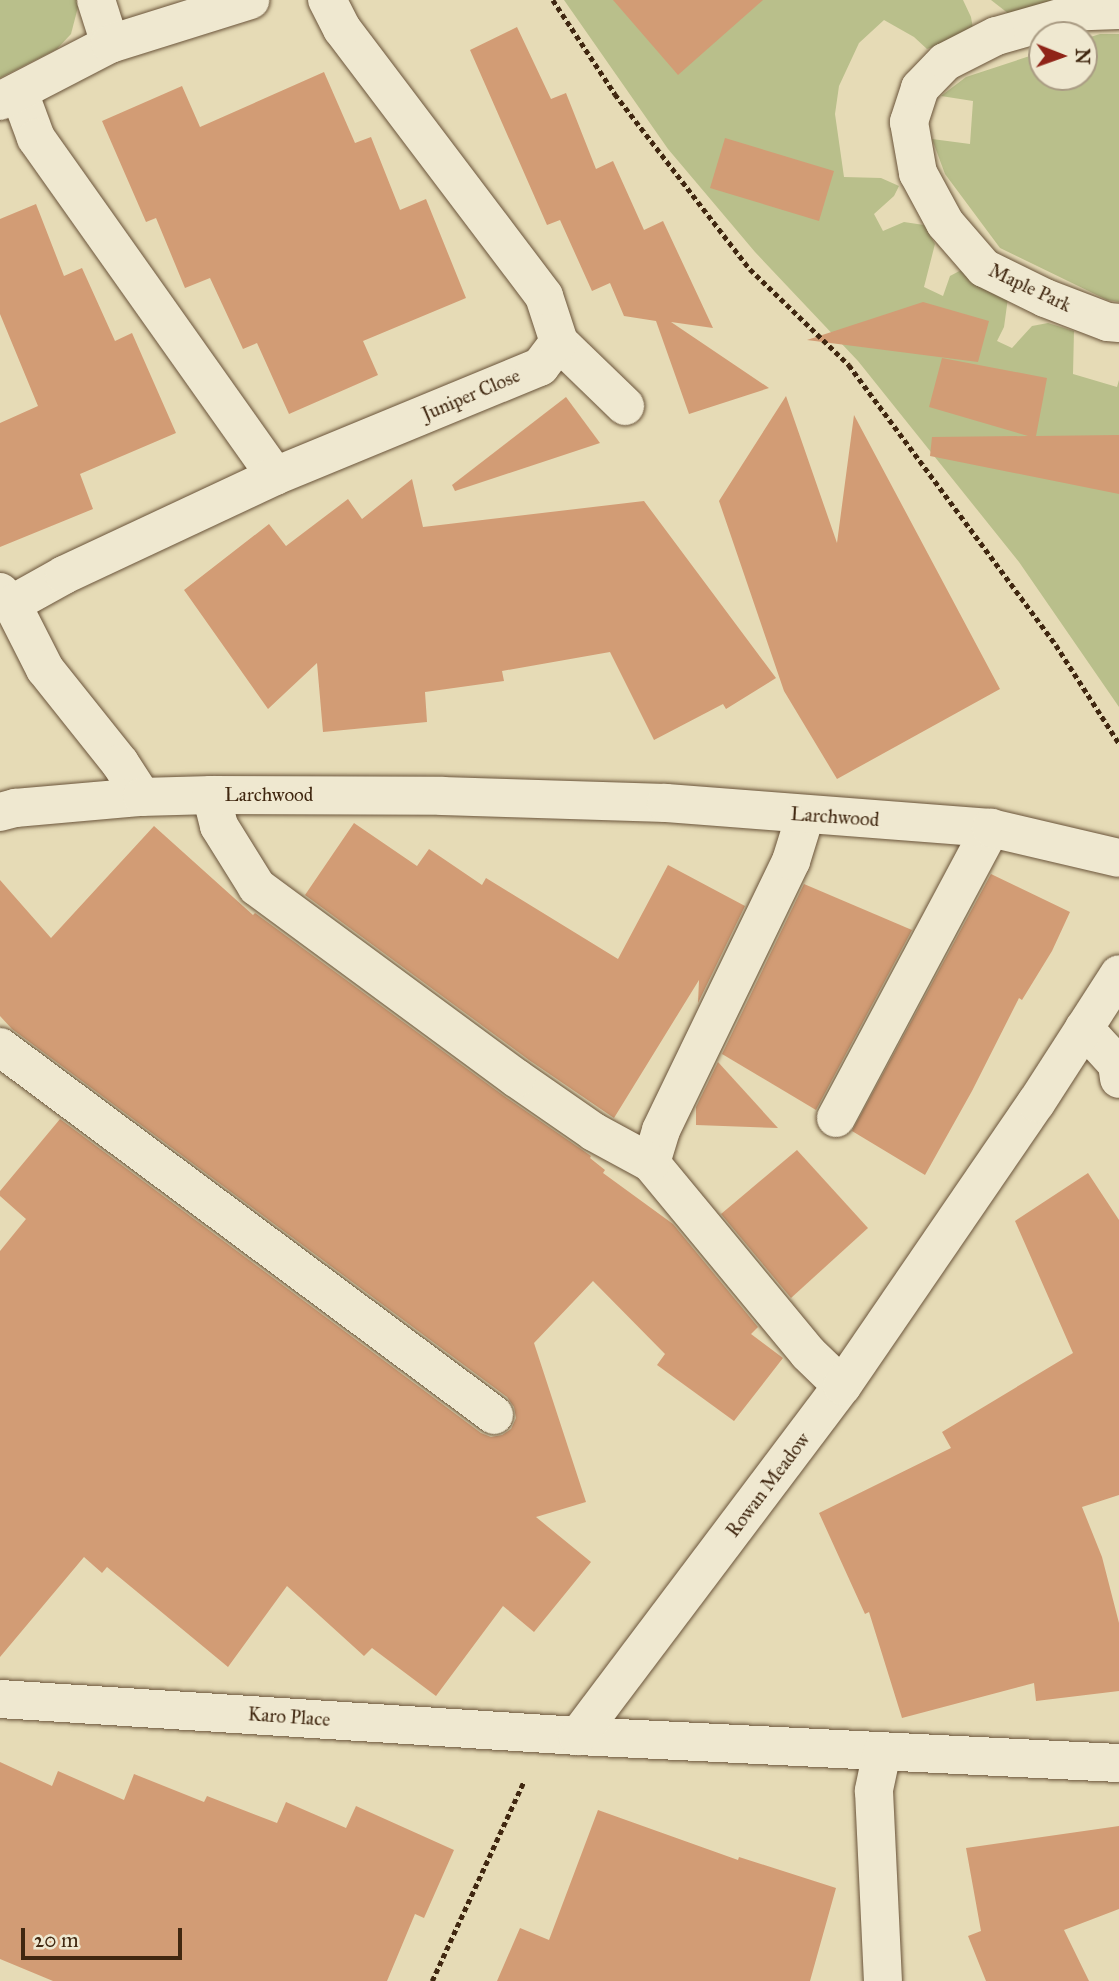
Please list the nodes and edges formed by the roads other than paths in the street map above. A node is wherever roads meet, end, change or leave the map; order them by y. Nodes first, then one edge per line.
1 (96, 0) edge
2 (250, 0) edge
3 (327, 0) edge
4 (1119, 10) edge
5 (110, 44) junction
6 (10, 97) edge
7 (1119, 323) edge
8 (559, 342) junction
9 (625, 407) dead end
10 (275, 476) junction
11 (6, 598) edge
12 (211, 795) junction
13 (142, 797) junction
14 (0, 812) edge
15 (805, 816) junction
16 (991, 828) junction
17 (1119, 858) edge
18 (1119, 974) edge
19 (1084, 1028) junction
20 (0, 1047) edge
21 (1119, 1079) edge
22 (836, 1118) dead end
23 (651, 1163) junction
24 (842, 1386) junction
25 (494, 1415) dead end
26 (0, 1699) edge
27 (562, 1734) junction
28 (882, 1752) junction
29 (1119, 1763) edge
30 (883, 1981) edge

1 - 5 lane
2 - 5 lane
3 - 8 lane
4 - 7 lane, Maple Park
5 - 6 lane
6 - 10 lane
8 - 9 lane
8 - 10 lane, Juniper Close
10 - 11 lane, Juniper Close
11 - 13 lane
12 - 13 lane
12 - 15 lane, Larchwood
12 - 23 lane, Larchwood
13 - 14 lane
15 - 16 lane, Larchwood
15 - 23 lane
16 - 17 lane, Larchwood
16 - 22 lane
18 - 19 lane, Rowan Meadow
19 - 21 lane
19 - 24 lane, Rowan Meadow
20 - 25 lane
23 - 24 lane, Larchwood
24 - 27 lane, Rowan Meadow
26 - 27 lane, Karo Place
27 - 28 lane
28 - 29 lane
28 - 30 lane

